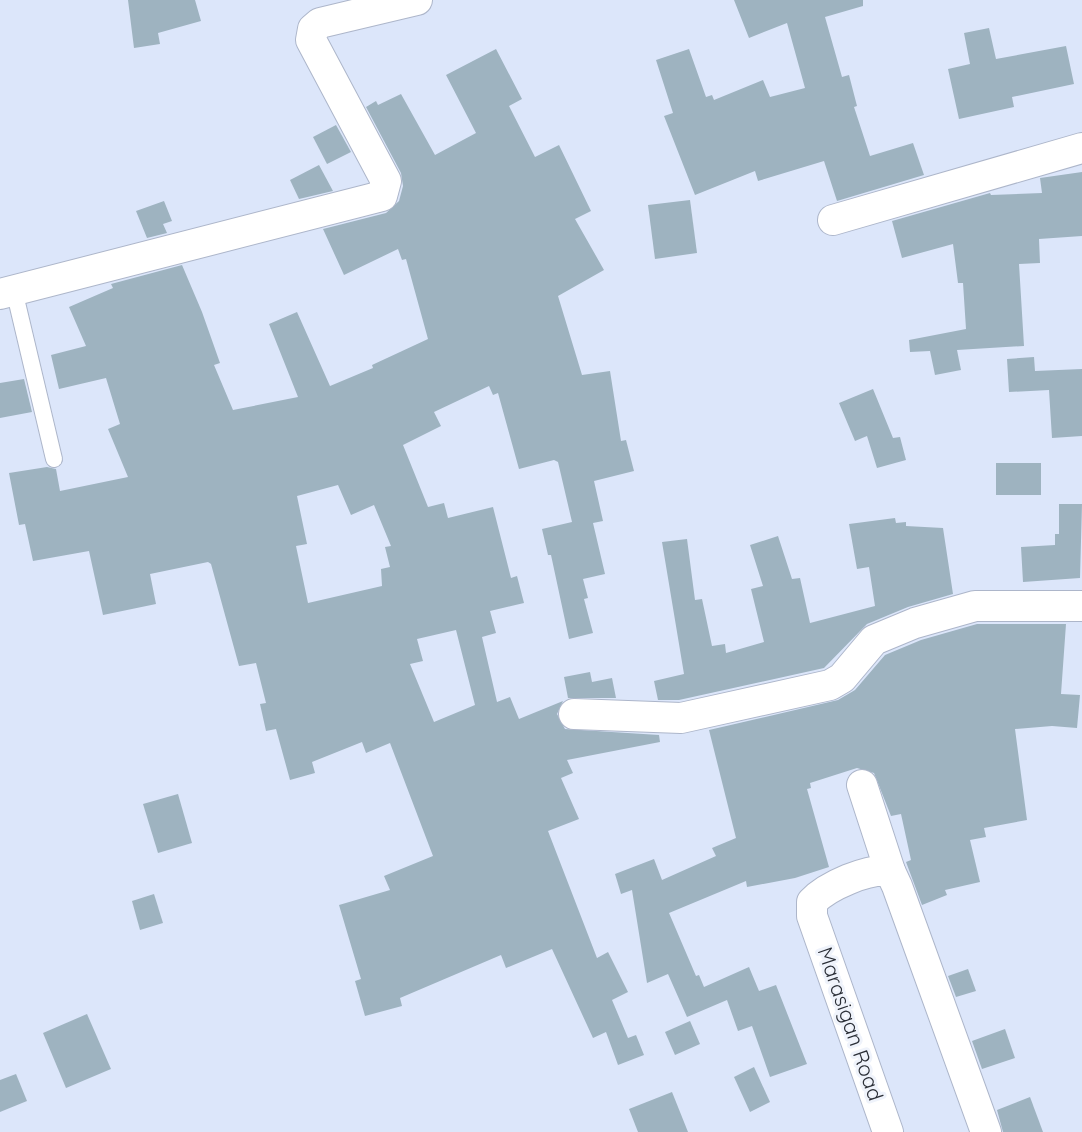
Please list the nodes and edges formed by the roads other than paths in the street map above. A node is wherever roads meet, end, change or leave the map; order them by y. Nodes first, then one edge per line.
1 (417, 0) edge
2 (1082, 148) edge
3 (833, 220) dead end
4 (7, 292) edge
5 (54, 459) dead end
6 (1082, 606) edge
7 (574, 714) dead end
8 (862, 785) dead end
9 (890, 871) junction
10 (888, 1132) edge
11 (986, 1132) edge

1 - 4 street
2 - 3 street
4 - 5 lane
6 - 7 street
8 - 9 street
9 - 10 street, Marasigan Road
9 - 11 street

